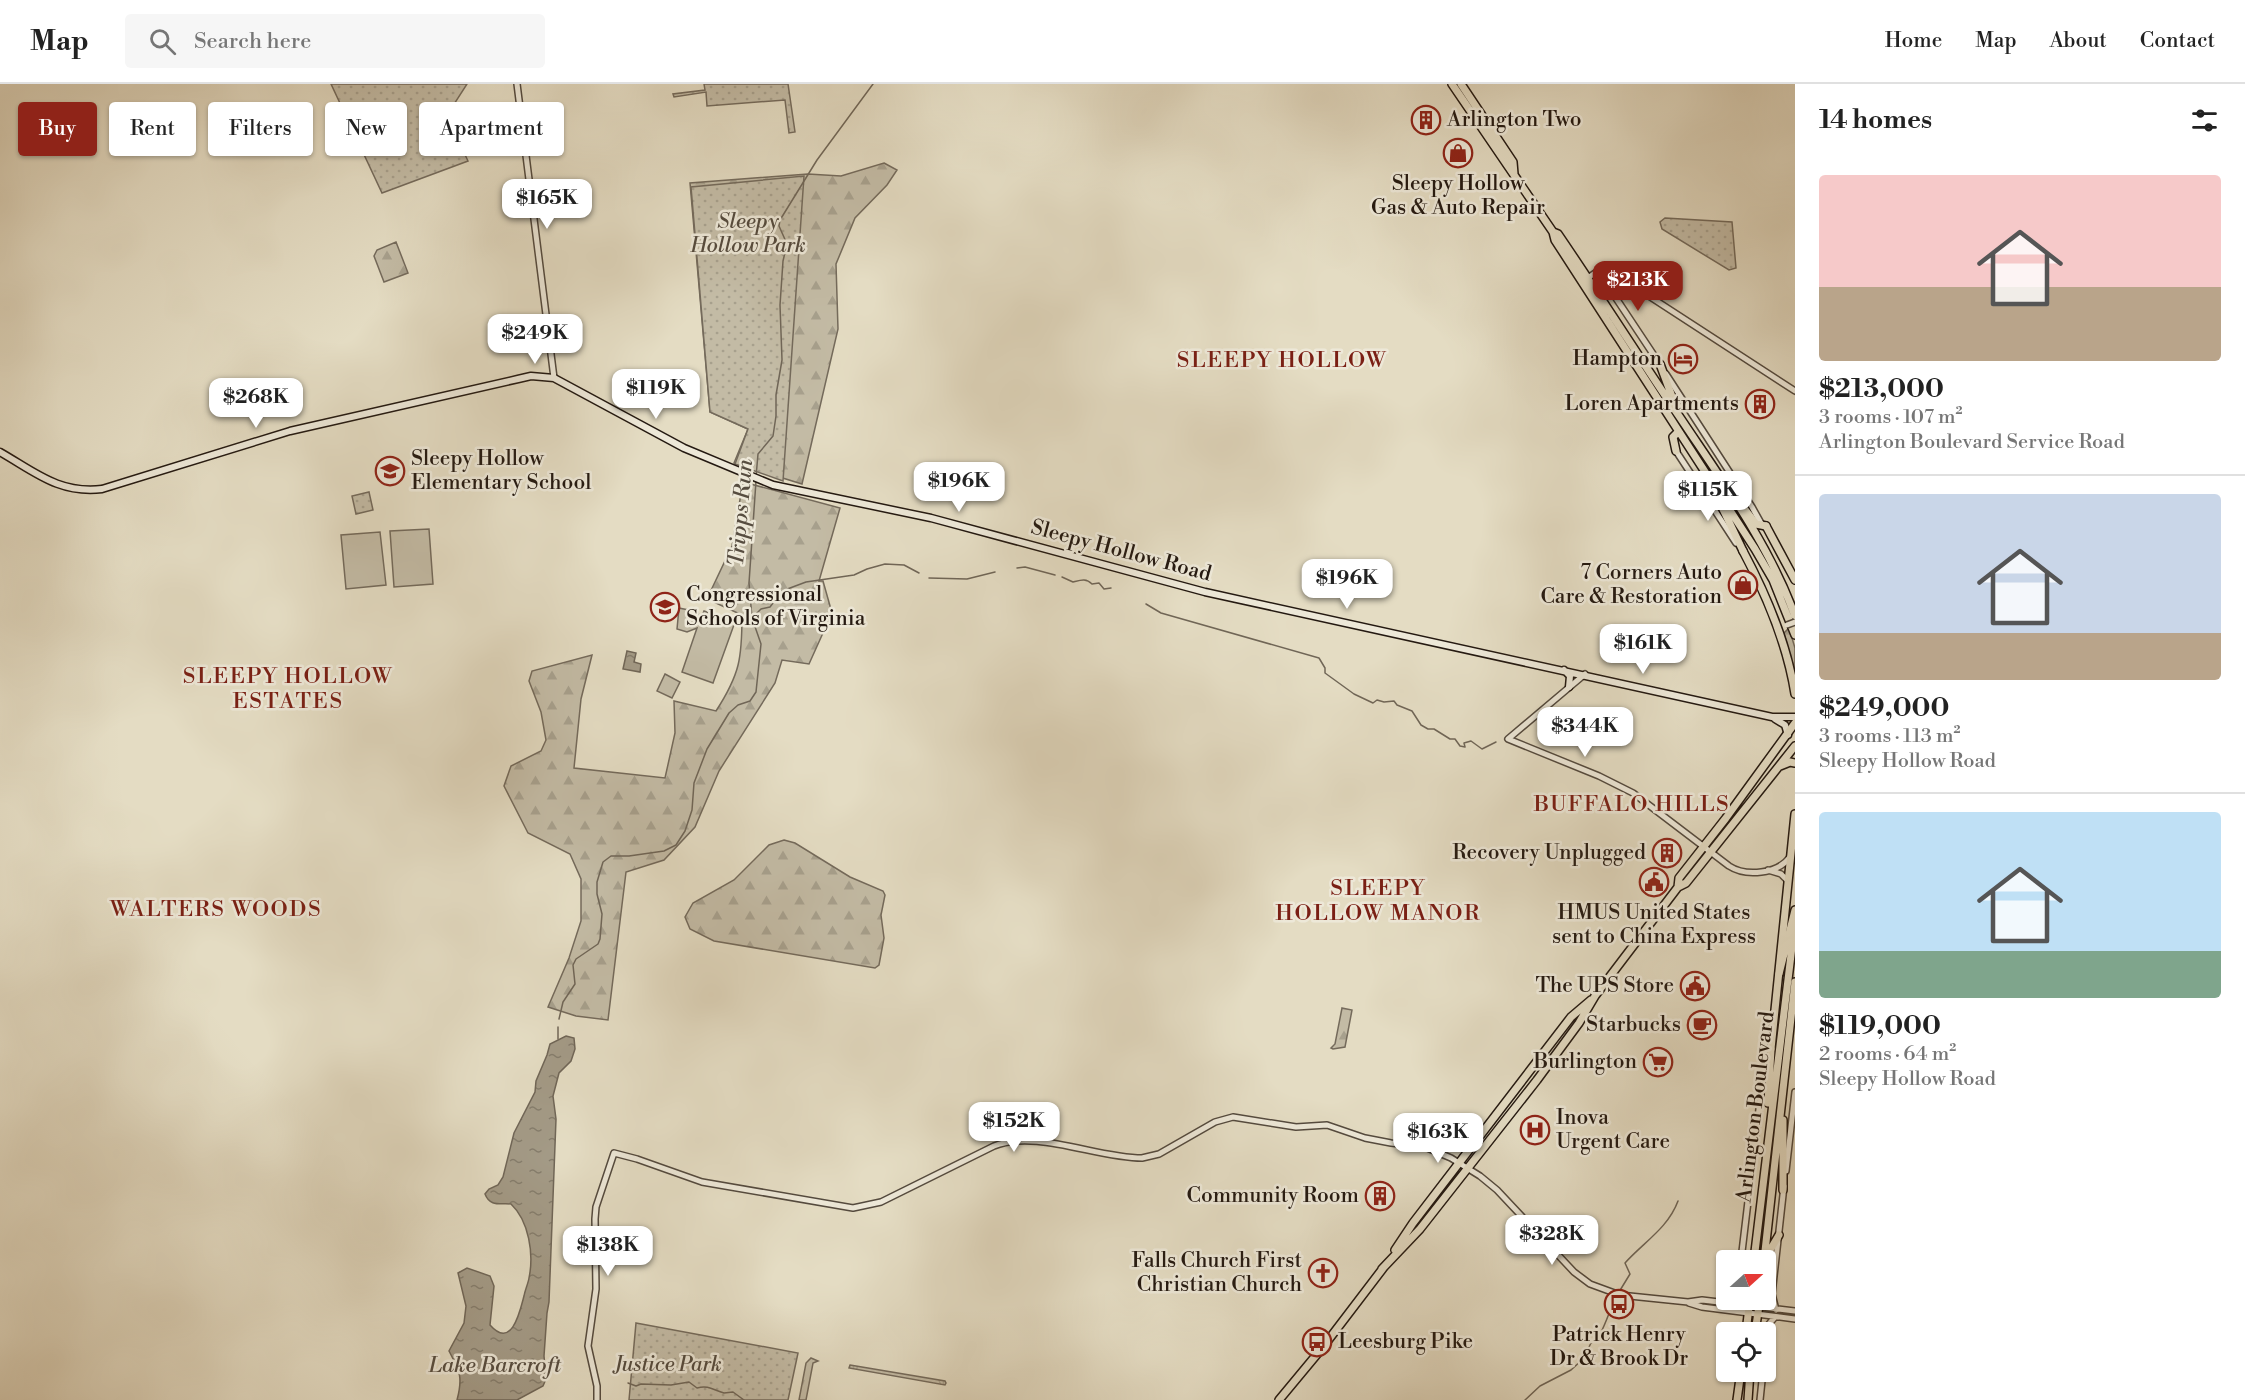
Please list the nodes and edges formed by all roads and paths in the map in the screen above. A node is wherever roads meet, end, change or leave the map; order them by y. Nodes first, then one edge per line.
1 (517, 84) edge
2 (1452, 84) edge
3 (1461, 84) edge
4 (1514, 174) junction
5 (1598, 271) junction
6 (1585, 280) junction
7 (1628, 282) junction
8 (1612, 292) junction
9 (1660, 364) junction
10 (554, 378) junction
11 (1795, 391) edge
12 (1679, 416) junction
13 (1678, 432) junction
14 (1676, 451) joint
15 (0, 452) edge
16 (1712, 467) junction
17 (1706, 476) junction
18 (1729, 492) junction
19 (1765, 526) junction
20 (1743, 551) junction
21 (1795, 580) edge
22 (1795, 616) edge
23 (1795, 622) edge
24 (1778, 628) junction
25 (1795, 635) edge
26 (1563, 669) junction
27 (1585, 674) junction
28 (1569, 687) junction
29 (1795, 694) edge
30 (1772, 717) junction
31 (1795, 717) edge
32 (1795, 723) edge
33 (1788, 735) junction
34 (1795, 746) edge
35 (1795, 763) edge
36 (1778, 767) junction
37 (1795, 814) edge
38 (1704, 846) junction
39 (1711, 851) junction
40 (1791, 856) junction
41 (1767, 870) junction
42 (1788, 881) junction
43 (1678, 887) junction
44 (1795, 910) edge
45 (1795, 922) edge
46 (1779, 974) junction
47 (1795, 982) edge
48 (1795, 993) edge
49 (1595, 996) junction
50 (1791, 1021) junction
51 (1771, 1049) junction
52 (1784, 1070) junction
53 (1795, 1092) edge
54 (1767, 1144) junction
55 (1459, 1163) junction
56 (1467, 1168) junction
57 (1783, 1190) junction
58 (1779, 1235) junction
59 (1742, 1250) edge
60 (1755, 1250) edge
61 (1765, 1250) edge
62 (1770, 1250) edge
63 (1776, 1260) edge
64 (1382, 1269) junction
65 (1688, 1302) junction
66 (1716, 1302) edge
67 (1716, 1306) edge
68 (1763, 1310) edge
69 (1776, 1310) edge
70 (1795, 1311) edge
71 (1774, 1317) junction
72 (1795, 1319) edge
73 (1770, 1322) edge
74 (1736, 1382) edge
75 (1739, 1382) edge
76 (1750, 1382) edge
77 (1752, 1382) edge
78 (1762, 1382) edge
79 (1737, 1399) edge
80 (597, 1400) edge
81 (1279, 1400) edge
82 (1748, 1400) edge
83 (1753, 1400) edge
84 (1760, 1400) edge

1 - 10 street
2 - 4 main road
3 - 4 main road
4 - 6 main road
5 - 6 street
5 - 7 street
5 - 8 street
6 - 12 main road
6 - 13 main road
7 - 8 street
7 - 11 street
8 - 9 street
9 - 12 main road
9 - 19 street
10 - 15 main road, Sleepy Hollow Road
10 - 26 main road, Sleepy Hollow Road
12 - 16 main road
13 - 14 main road
13 - 17 main road
13 - 18 main road
14 - 20 street
16 - 18 main road
16 - 19 main road
17 - 20 main road
17 - 25 main road
18 - 22 main road
19 - 21 main road
20 - 24 main road
23 - 24 street, bridge
24 - 29 main road
26 - 27 main road, Sleepy Hollow Road
26 - 28 main road
27 - 28 street
27 - 30 main road, Sleepy Hollow Road
28 - 38 street
30 - 31 main road, Sleepy Hollow Road
30 - 33 main road
32 - 33 main road
33 - 38 main road
34 - 36 main road
35 - 36 main road
36 - 39 main road
37 - 40 main road
38 - 39 street
38 - 43 main road
39 - 41 street
39 - 43 main road
40 - 41 street
40 - 42 main road
41 - 42 street
42 - 46 main road
43 - 49 main road
44 - 46 main road
45 - 54 main road, Arlington Boulevard
46 - 51 main road
47 - 50 main road, Arlington Boulevard
48 - 50 main road
49 - 55 main road
49 - 56 main road
50 - 52 main road, Arlington Boulevard
51 - 54 main road
51 - 59 street
52 - 57 main road
52 - 61 main road, Arlington Boulevard
53 - 57 street
54 - 60 main road, Arlington Boulevard
55 - 56 street
55 - 64 main road
55 - 80 street
56 - 64 main road
56 - 65 street
57 - 58 street
58 - 62 main road
58 - 63 street
64 - 81 main road
65 - 66 street
65 - 67 street
68 - 71 street
69 - 70 street
71 - 72 street
71 - 73 street
74 - 79 main road
75 - 79 main road
76 - 82 main road
77 - 83 main road
78 - 84 street

